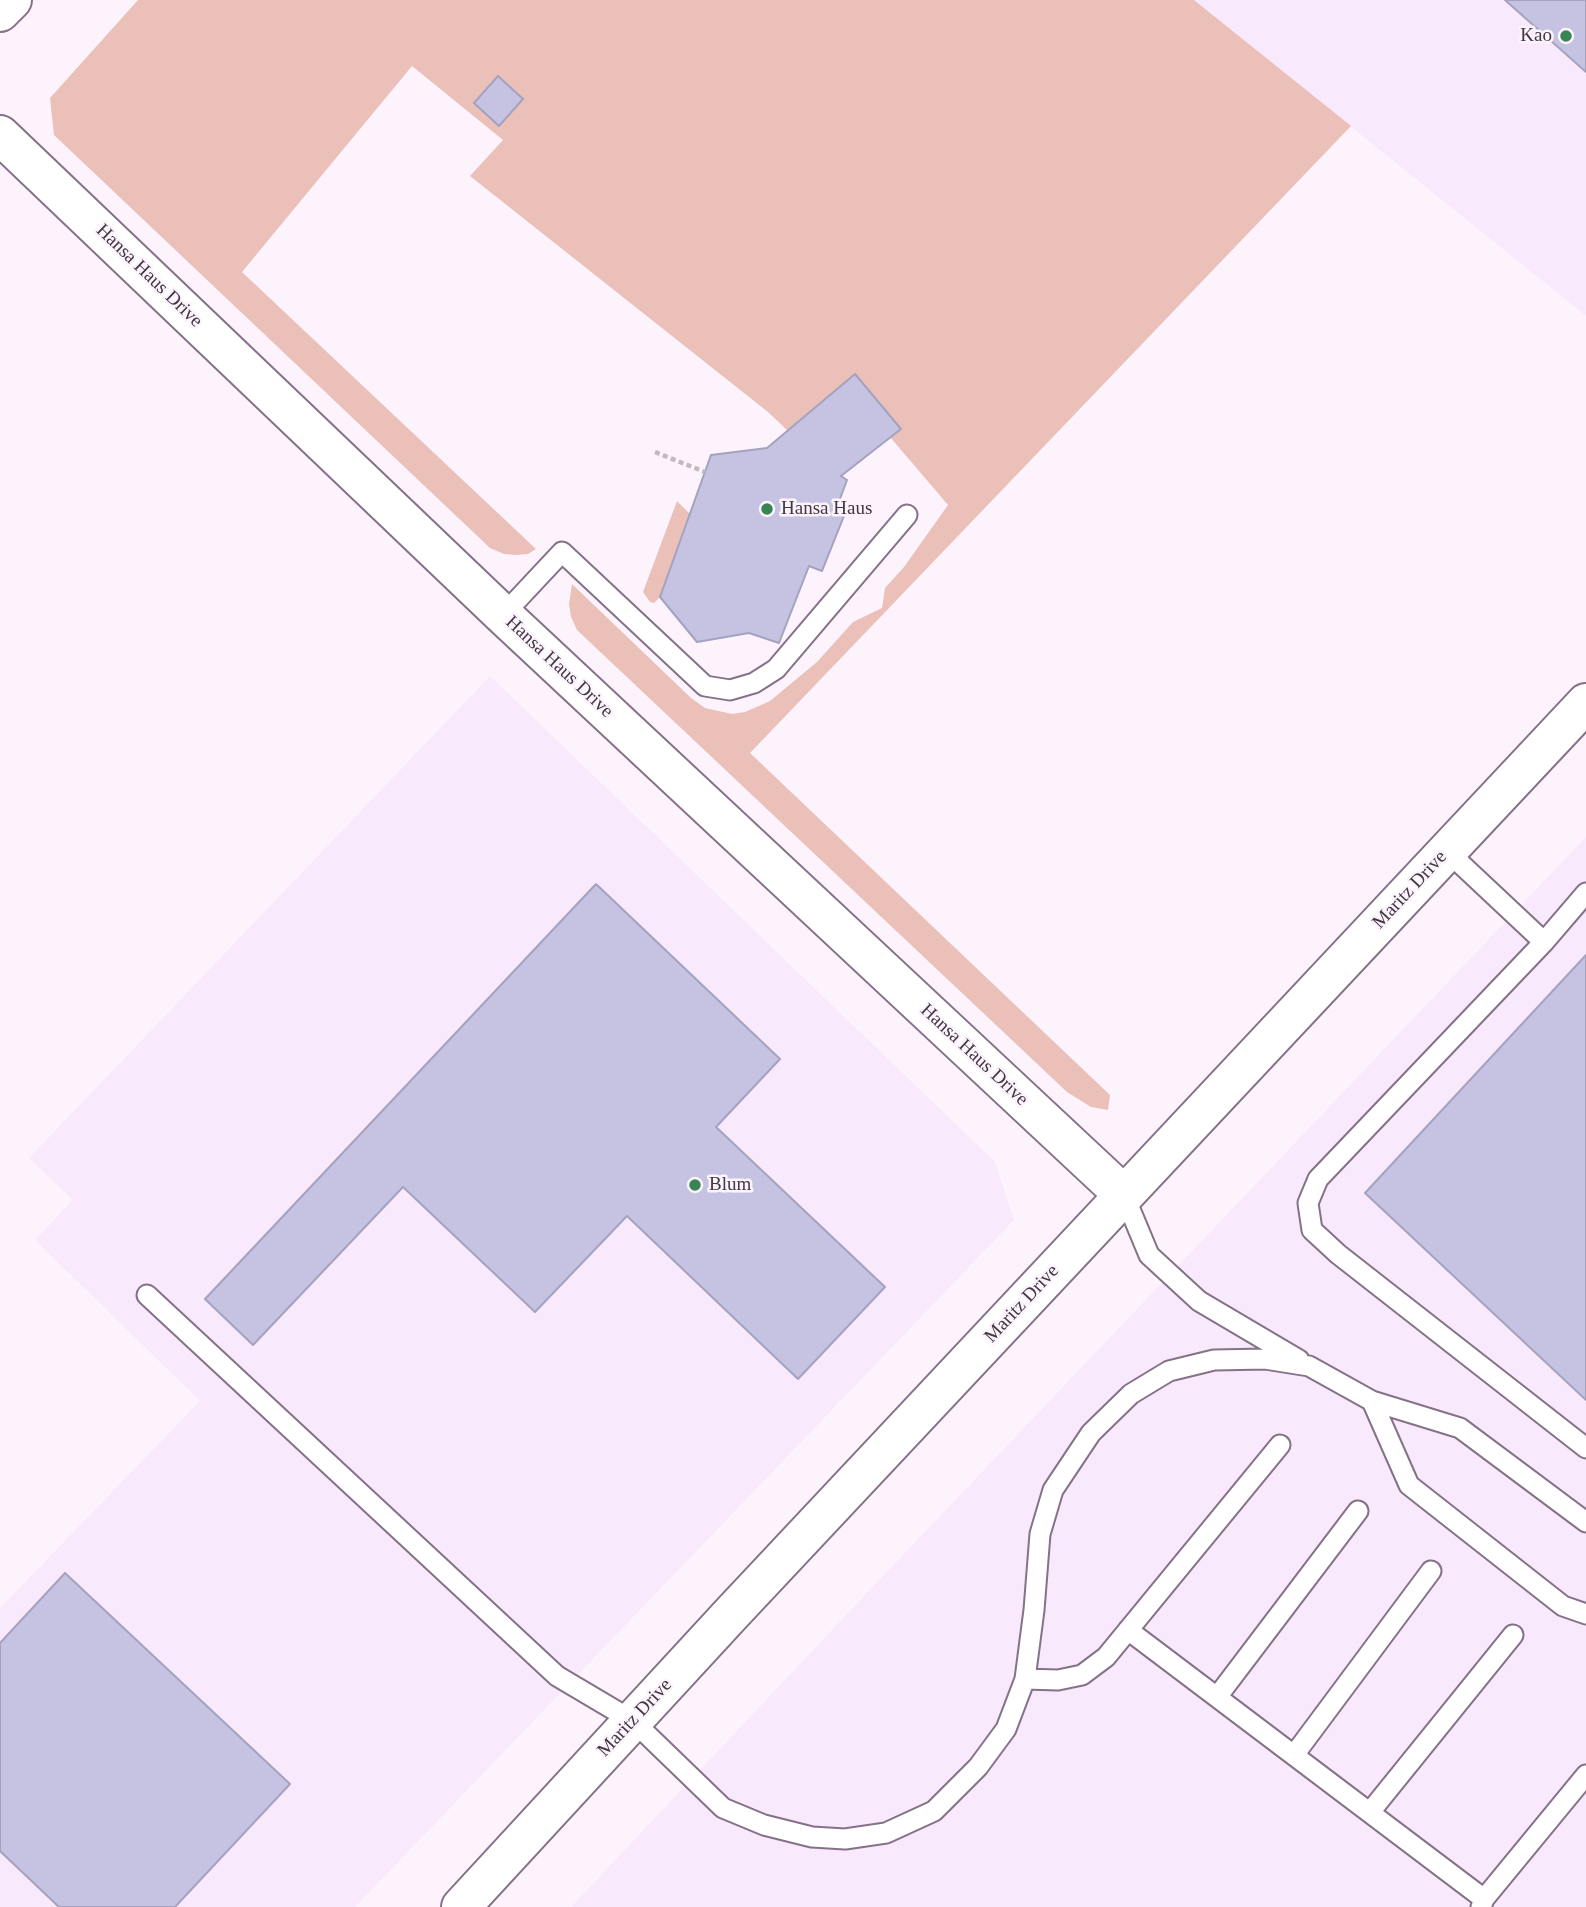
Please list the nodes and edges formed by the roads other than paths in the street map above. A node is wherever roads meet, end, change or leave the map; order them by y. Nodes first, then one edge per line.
1 (12, 0) edge
2 (0, 12) edge
3 (0, 135) edge
4 (907, 515) dead end
5 (503, 615) junction
6 (1586, 703) edge
7 (1447, 850) junction
8 (1586, 893) edge
9 (1544, 942) junction
10 (1124, 1195) junction
11 (147, 1295) dead end
12 (1310, 1366) junction
13 (1372, 1401) junction
14 (1280, 1445) dead end
15 (1586, 1448) edge
16 (1358, 1511) dead end
17 (1586, 1522) edge
18 (1431, 1571) dead end
19 (1586, 1614) edge
20 (1128, 1630) junction
21 (1513, 1635) dead end
22 (1025, 1679) junction
23 (1217, 1697) junction
24 (633, 1721) junction
25 (1294, 1755) junction
26 (1586, 1775) edge
27 (1370, 1812) junction
28 (1483, 1903) edge
29 (461, 1907) edge

1 - 2 street
3 - 5 street, Hansa Haus Drive
4 - 5 lane
5 - 10 street, Hansa Haus Drive
6 - 7 street, Maritz Drive
7 - 9 lane
7 - 10 street, Maritz Drive
8 - 9 lane
9 - 15 lane
10 - 12 lane
10 - 24 street, Maritz Drive
11 - 24 lane
12 - 13 lane
12 - 22 lane
13 - 17 lane
13 - 19 lane
14 - 20 lane
16 - 23 lane
18 - 25 lane
20 - 22 lane
20 - 23 lane
21 - 27 lane
22 - 24 lane
23 - 25 lane
24 - 29 street, Maritz Drive
25 - 27 lane
26 - 28 lane
27 - 28 lane

